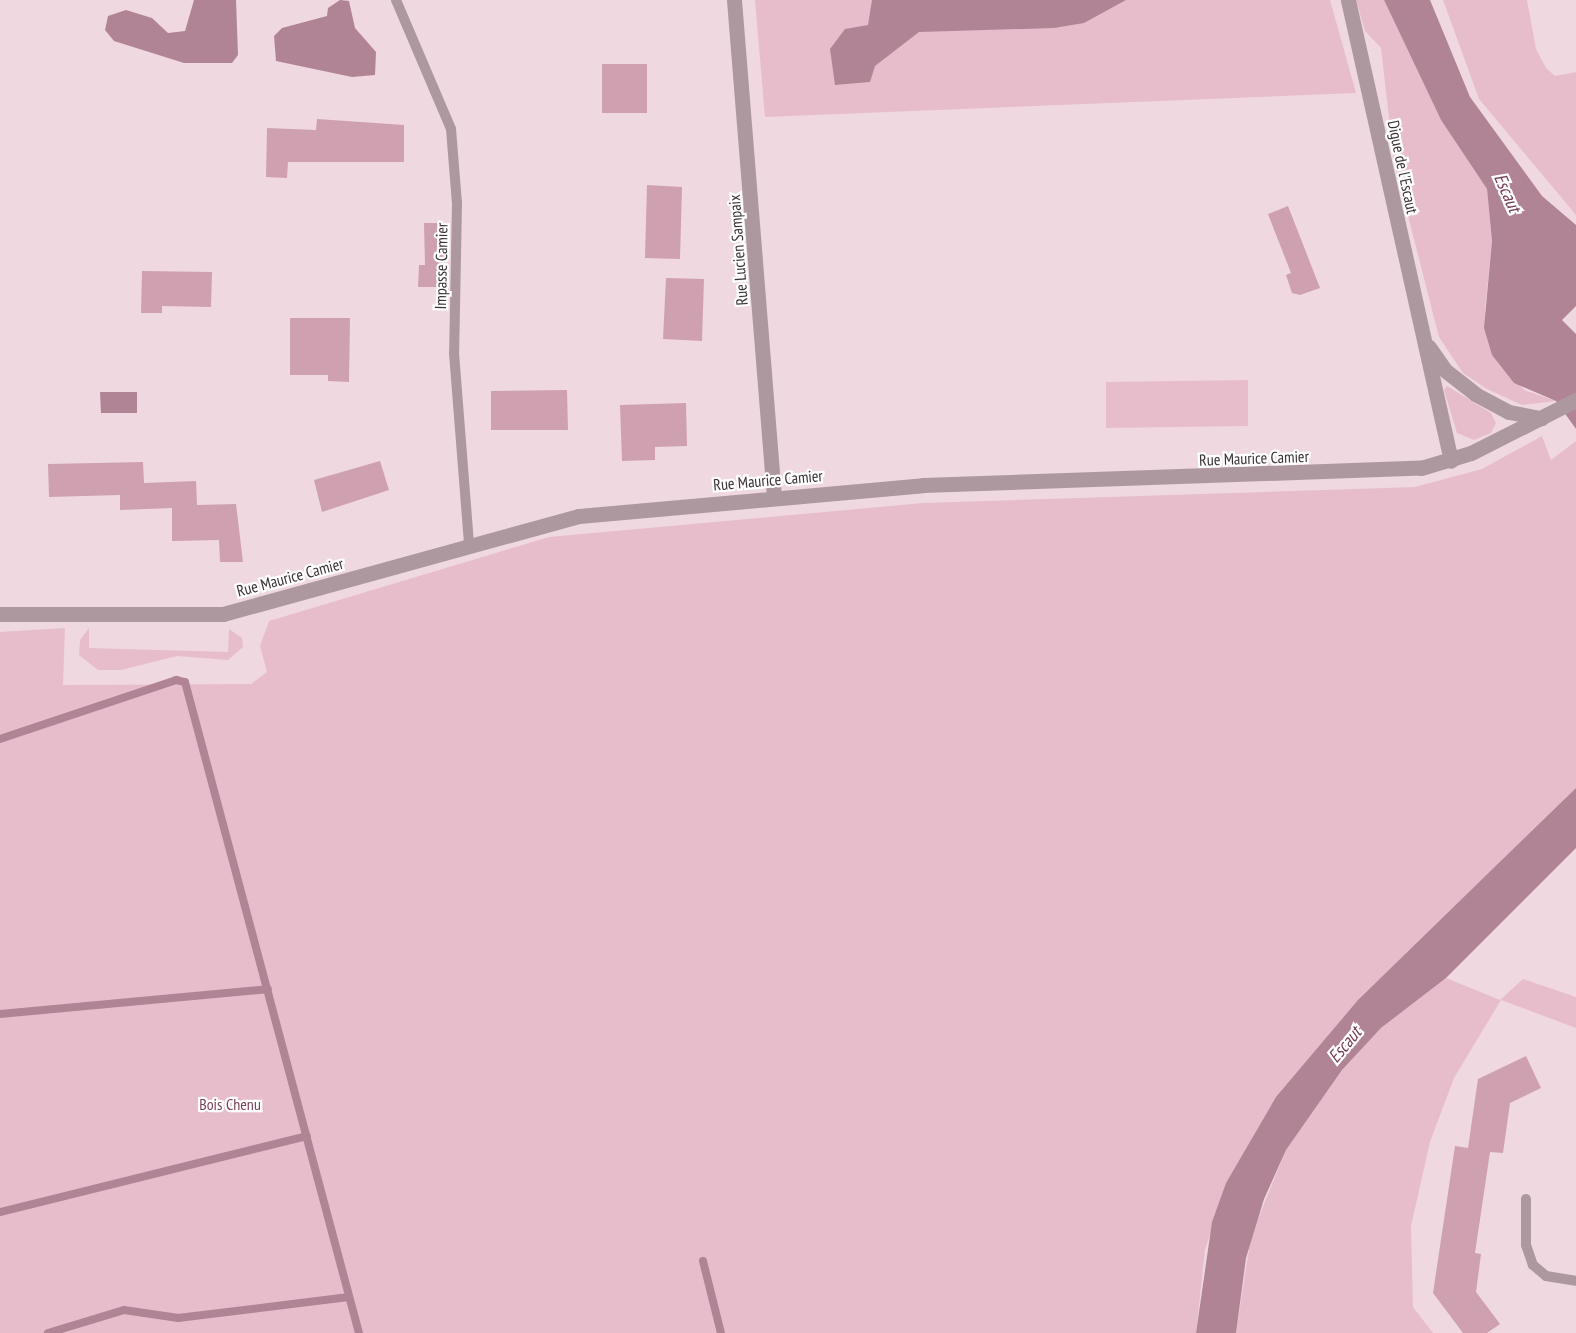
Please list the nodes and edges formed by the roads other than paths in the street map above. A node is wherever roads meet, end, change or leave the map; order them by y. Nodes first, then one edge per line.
1 (396, 0) edge
2 (734, 0) edge
3 (1348, 0) edge
4 (1424, 340) junction
5 (1576, 400) edge
6 (1541, 418) junction
7 (1451, 461) junction
8 (774, 497) junction
9 (469, 544) junction
10 (0, 614) edge
11 (1526, 1199) dead end
12 (1576, 1281) edge

1 - 9 lane, Impasse Camier
2 - 8 street, Rue Lucien Sampaix
3 - 4 street, Digue de l'Escaut
4 - 6 street, Digue de l'Escaut
4 - 7 street, Digue de l'Escaut
5 - 6 street, Rue Maurice Camier
6 - 7 street, Rue Maurice Camier
7 - 8 street, Rue Maurice Camier
8 - 9 street, Rue Maurice Camier
9 - 10 street, Rue Maurice Camier
11 - 12 lane

